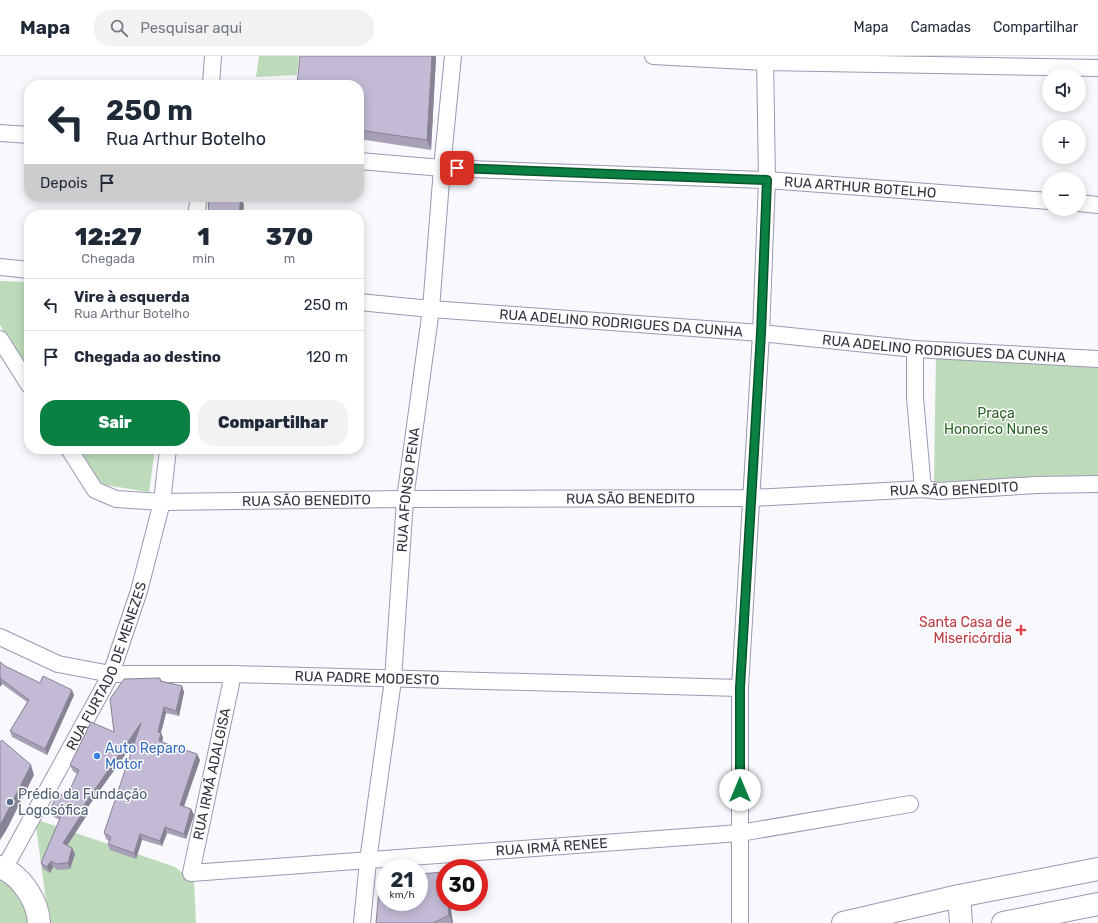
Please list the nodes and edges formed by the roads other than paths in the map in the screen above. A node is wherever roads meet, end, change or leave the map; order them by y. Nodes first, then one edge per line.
1 (213, 56) edge
2 (453, 56) edge
3 (653, 56) edge
4 (765, 59) edge
5 (1098, 68) edge
6 (211, 80) edge
7 (0, 133) edge
8 (24, 135) edge
9 (364, 161) edge
10 (442, 168) junction
11 (767, 180) junction
12 (1042, 200) edge
13 (1086, 204) edge
14 (1098, 205) edge
15 (0, 267) edge
16 (24, 269) edge
17 (364, 302) edge
18 (431, 309) junction
19 (761, 333) junction
20 (0, 339) edge
21 (915, 349) junction
22 (1098, 359) edge
23 (24, 377) edge
24 (72, 454) edge
25 (167, 454) edge
26 (1098, 484) edge
27 (923, 489) junction
28 (751, 498) junction
29 (405, 499) junction
30 (162, 502) junction
31 (0, 637) edge
32 (111, 674) junction
33 (233, 674) junction
34 (393, 680) junction
35 (740, 688) junction
36 (910, 804) dead end
37 (740, 833) junction
38 (368, 861) junction
39 (2, 868) edge
40 (1098, 869) edge
41 (191, 873) joint
42 (960, 896) junction
43 (1098, 904) edge
44 (892, 917) edge
45 (39, 923) edge
46 (362, 923) edge
47 (740, 923) edge
48 (843, 923) edge
49 (961, 923) edge
50 (1003, 923) edge

1 - 6 street
2 - 10 street, RUA AFONSO PENA
3 - 4 street
4 - 5 street
4 - 11 street
7 - 8 street
9 - 10 street, RUA ARTHUR BOTELHO
10 - 11 street, RUA ARTHUR BOTELHO
10 - 18 street, RUA AFONSO PENA
11 - 12 street, RUA ARTHUR BOTELHO
11 - 19 street
13 - 14 street
15 - 16 street
17 - 18 street, RUA ADELINO RODRIGUES DA CUNHA
18 - 19 street, RUA ADELINO RODRIGUES DA CUNHA
18 - 29 street, RUA AFONSO PENA
19 - 21 street, RUA ADELINO RODRIGUES DA CUNHA
19 - 28 street
20 - 23 street
21 - 22 street, RUA ADELINO RODRIGUES DA CUNHA
21 - 27 street
24 - 30 street, RUA SÃO BENEDITO
25 - 30 street, RUA FURTADO DE MENEZES
26 - 27 street, RUA SÃO BENEDITO
27 - 28 street, RUA SÃO BENEDITO
28 - 29 street, RUA SÃO BENEDITO
28 - 35 street
29 - 30 street, RUA SÃO BENEDITO
29 - 34 street, RUA AFONSO PENA
30 - 32 street, RUA FURTADO DE MENEZES
31 - 32 street, RUA PADRE MODESTO
32 - 33 street, RUA PADRE MODESTO
32 - 39 street, RUA FURTADO DE MENEZES
33 - 34 street, RUA PADRE MODESTO
33 - 41 street, RUA IRMÃ ADALGISA
34 - 35 street, RUA PADRE MODESTO
34 - 38 street, RUA AFONSO PENA
35 - 37 street
36 - 37 street, RUA IRMÃ RENEE
37 - 38 street, RUA IRMÃ RENEE
37 - 47 street
38 - 41 street, RUA IRMÃ RENEE
38 - 46 street, RUA AFONSO PENA
39 - 45 main road
40 - 42 main road
42 - 44 main road
42 - 49 main road
43 - 50 main road
44 - 48 main road

